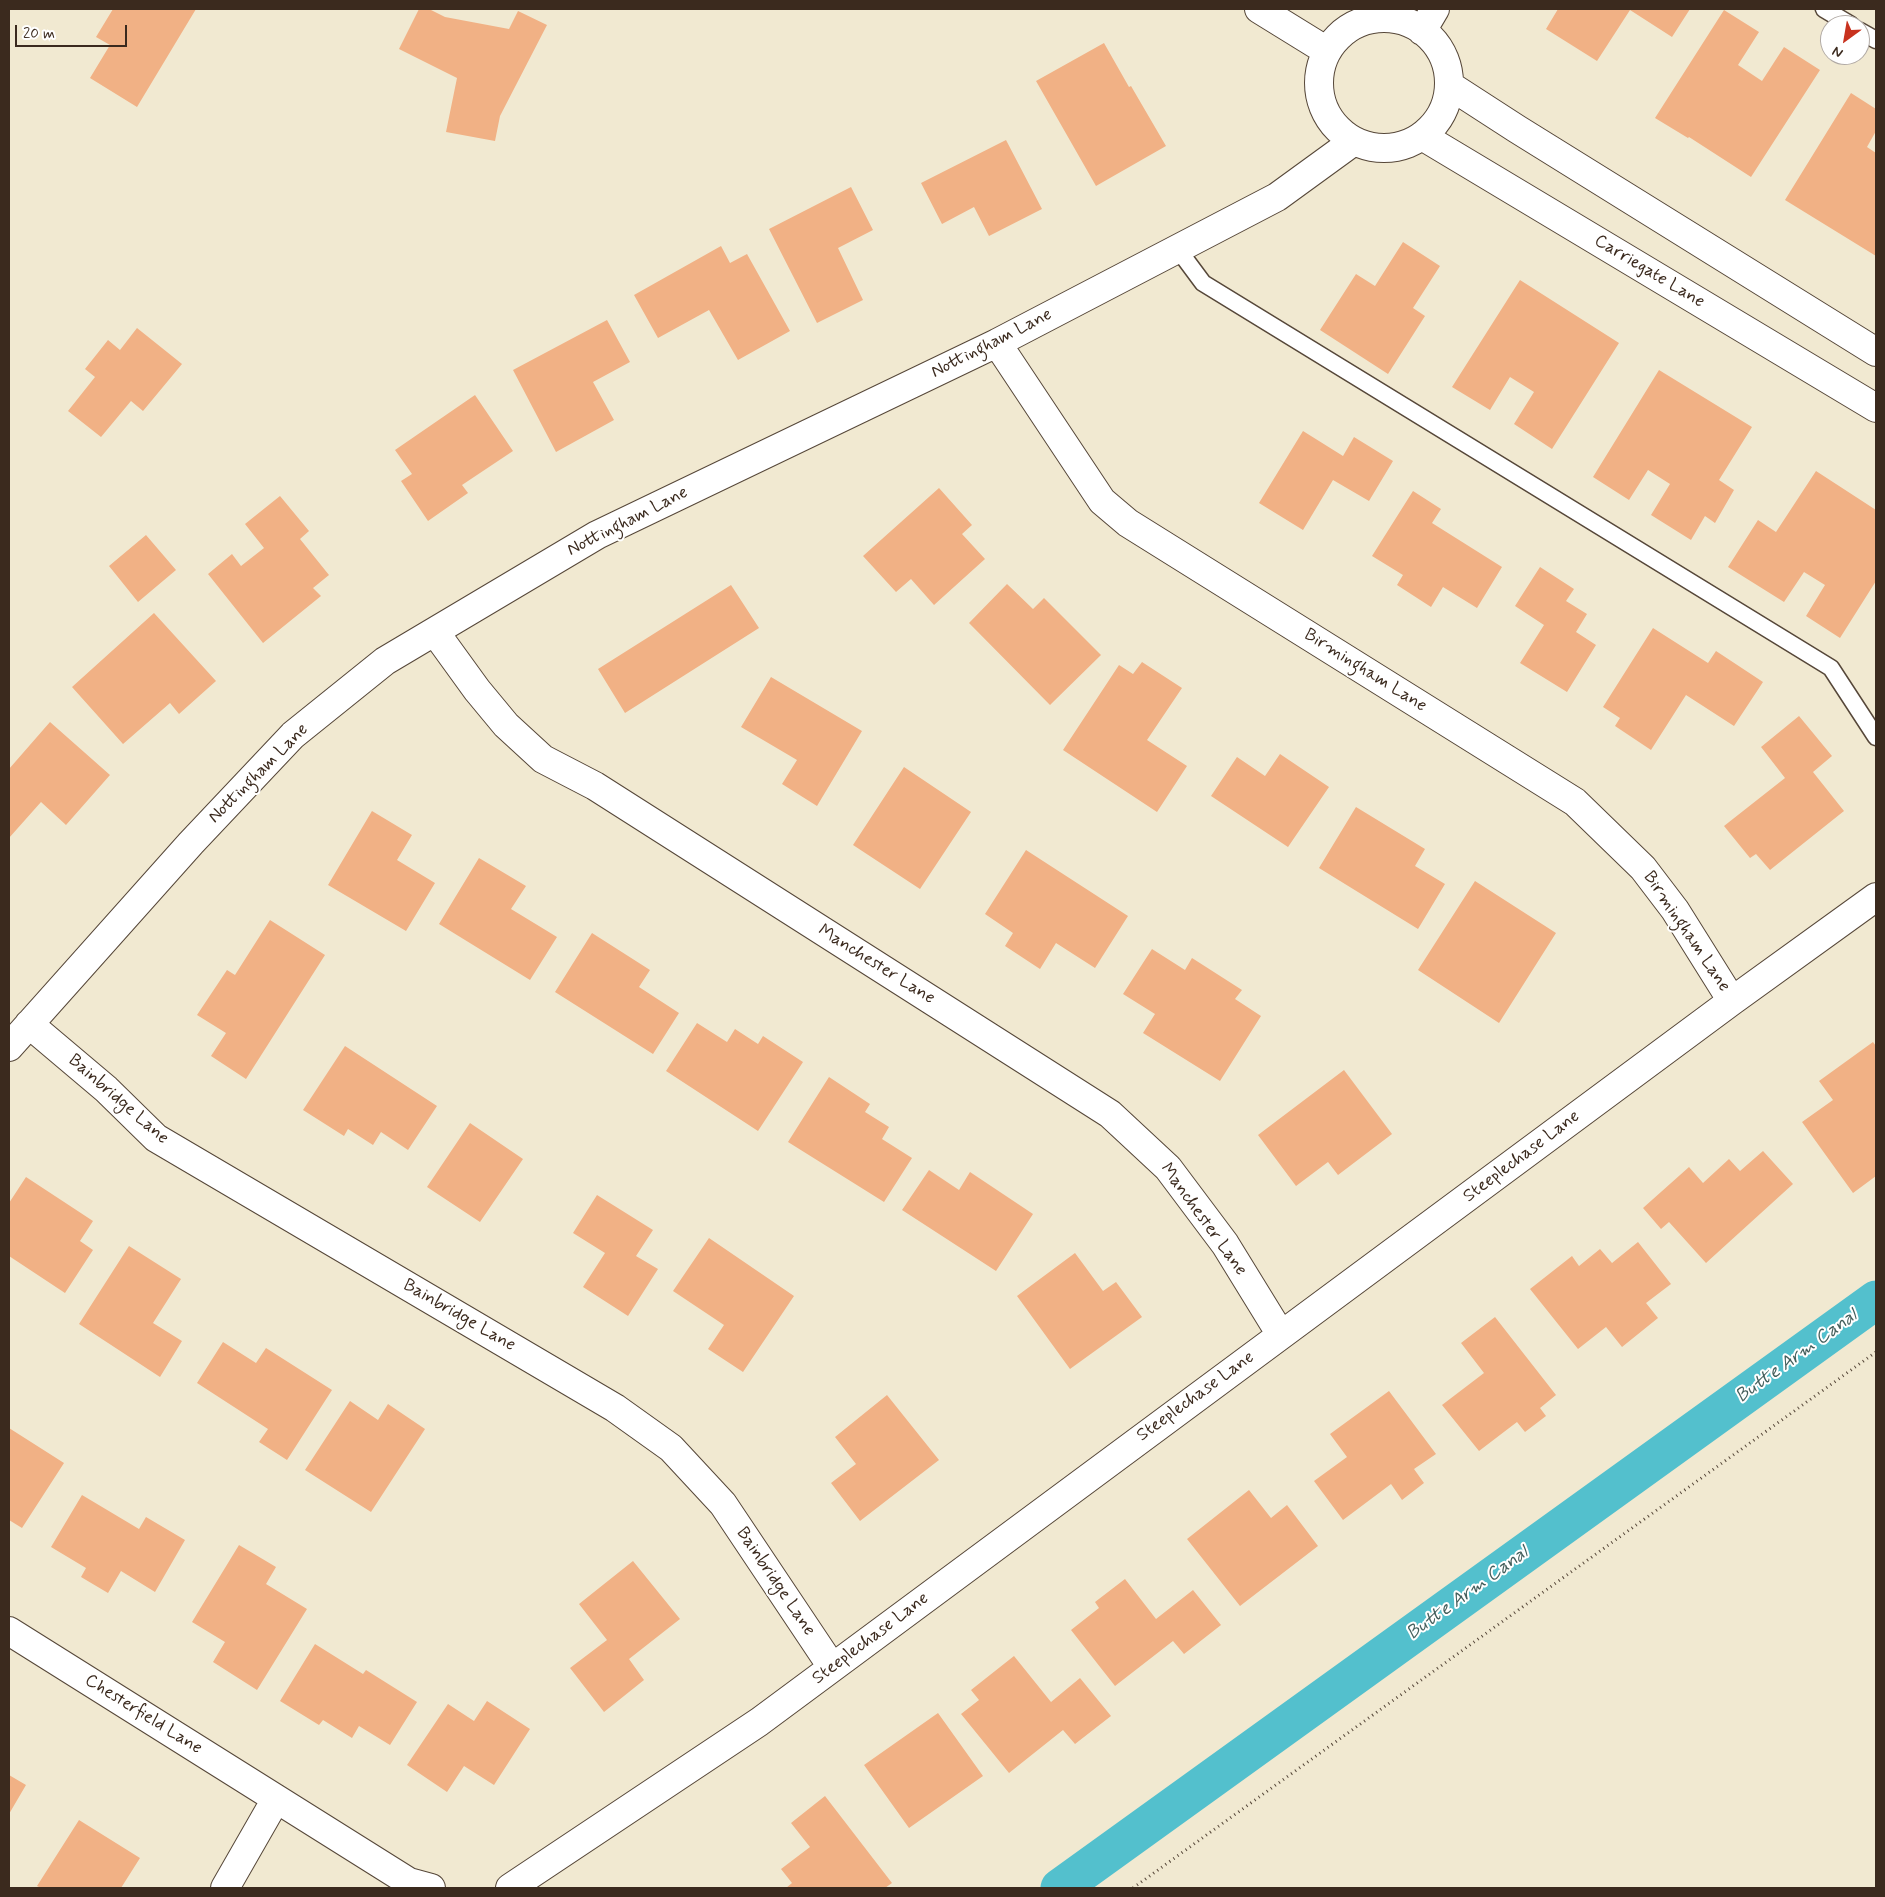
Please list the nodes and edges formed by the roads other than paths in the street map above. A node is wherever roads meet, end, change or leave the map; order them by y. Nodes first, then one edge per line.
1 (1259, 9) edge
2 (1428, 20) edge
3 (1327, 51) junction
4 (1449, 85) junction
5 (1422, 136) junction
6 (1354, 141) junction
7 (1177, 248) junction
8 (997, 343) junction
9 (1876, 352) edge
10 (1876, 408) edge
11 (435, 632) junction
12 (1876, 737) edge
13 (1876, 897) edge
14 (1732, 1001) junction
15 (30, 1024) junction
16 (9, 1047) edge
17 (1281, 1335) junction
18 (9, 1632) edge
19 (832, 1667) junction
20 (276, 1799) junction
21 (225, 1888) edge
22 (431, 1888) edge
23 (510, 1888) edge

1 - 3 street
2 - 3 street
2 - 4 street
3 - 6 street
4 - 5 street
4 - 9 street
5 - 6 street
5 - 10 street, Carriegate Lane
6 - 7 street, Nottingham Lane
7 - 8 street, Nottingham Lane
7 - 12 lane
8 - 11 street, Nottingham Lane
8 - 14 street, Birmingham Lane
11 - 15 street, Nottingham Lane
11 - 17 street, Manchester Lane
13 - 14 street, Steeplechase Lane
14 - 17 street, Steeplechase Lane
15 - 16 street, Nottingham Lane
15 - 19 street, Bainbridge Lane
17 - 19 street, Steeplechase Lane
18 - 20 street, Chesterfield Lane
19 - 23 street, Steeplechase Lane
20 - 21 street
20 - 22 street

